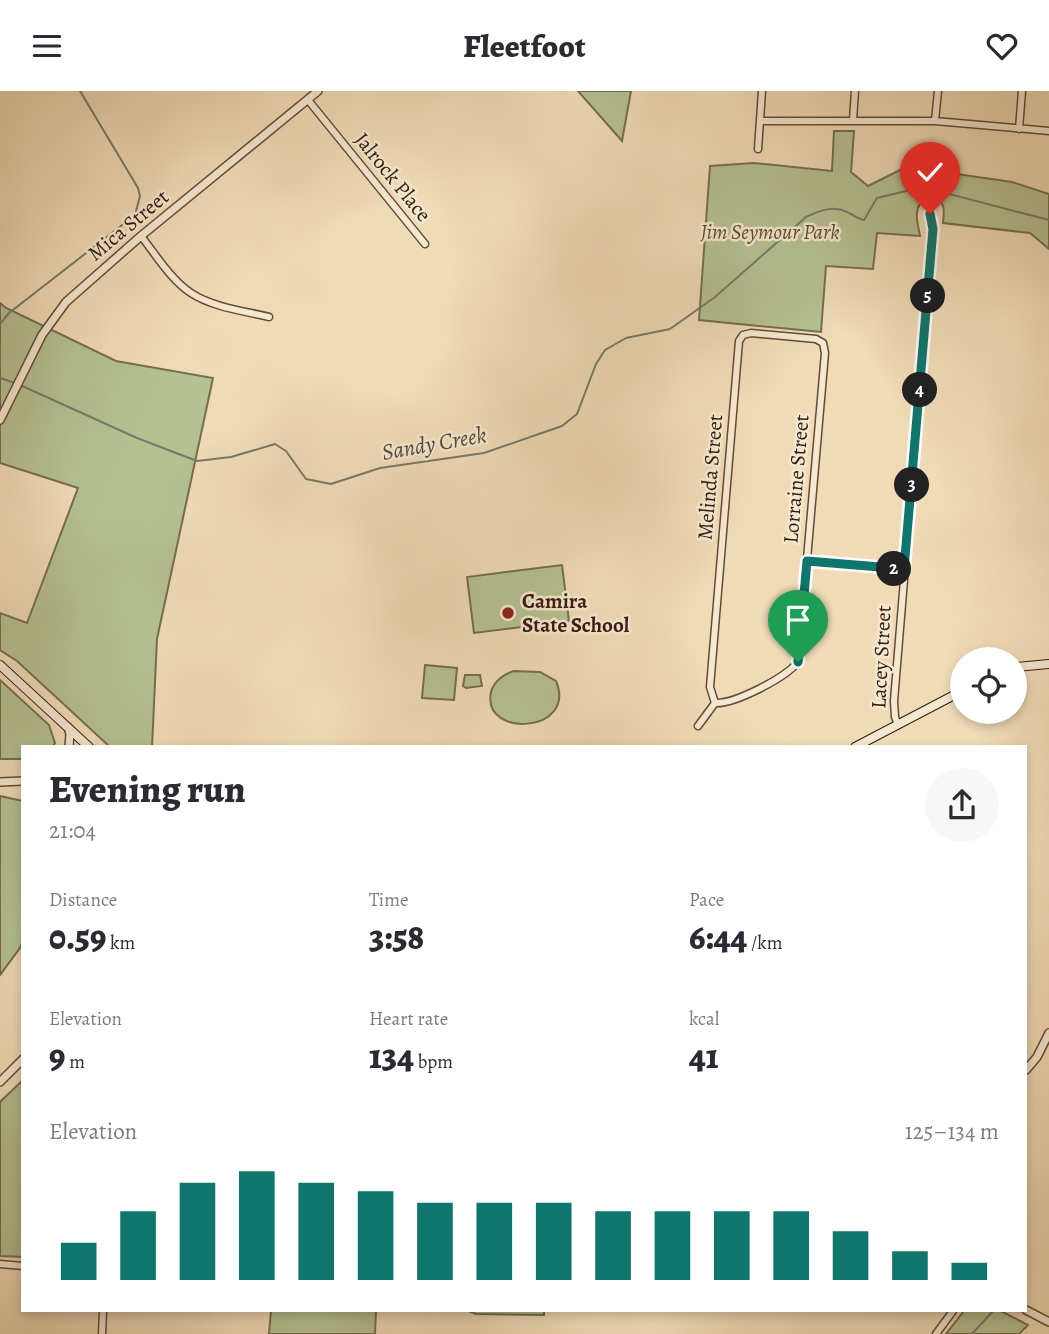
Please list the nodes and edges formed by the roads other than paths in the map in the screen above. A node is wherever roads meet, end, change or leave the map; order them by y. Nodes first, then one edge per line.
1 (318, 91) edge
2 (762, 91) edge
3 (855, 91) edge
4 (938, 91) edge
5 (1022, 91) edge
6 (308, 100) junction
7 (853, 120) junction
8 (760, 121) junction
9 (935, 121) junction
10 (1019, 129) junction
11 (1049, 131) edge
12 (758, 149) dead end
13 (930, 214) dead end
14 (141, 236) junction
15 (425, 244) dead end
16 (269, 317) dead end
17 (823, 343) joint
18 (0, 420) edge
19 (807, 561) junction
20 (904, 569) junction
21 (1049, 664) edge
22 (0, 665) edge
23 (1027, 666) edge
24 (950, 697) edge
25 (715, 703) junction
26 (898, 725) junction
27 (67, 726) junction
28 (698, 726) dead end
29 (69, 745) edge
30 (83, 745) edge
31 (859, 745) edge
32 (21, 781) edge
33 (0, 782) edge
34 (1049, 1033) edge
35 (21, 1061) edge
36 (1027, 1069) edge
37 (0, 1082) edge
38 (0, 1264) edge
39 (21, 1266) edge
40 (1027, 1311) edge
41 (103, 1312) edge
42 (952, 1312) edge
43 (1049, 1322) edge
44 (102, 1334) edge
45 (936, 1334) edge

1 - 6 street, Mica Street
2 - 8 street
3 - 7 street
4 - 9 street
5 - 10 street
6 - 14 street, Mica Street
6 - 15 street, Jalrock Place
7 - 8 street
7 - 9 street
8 - 12 street
9 - 10 street
10 - 11 street
13 - 20 street, Lacey Street
14 - 16 street
14 - 18 street, Mica Street
17 - 19 street, Lorraine Street
17 - 25 street, Melinda Street
19 - 20 street
19 - 25 street, Lorraine Street
20 - 26 street, Lacey Street
21 - 23 main road
22 - 27 main road
24 - 26 main road
25 - 28 street
26 - 31 main road
27 - 29 street
27 - 30 main road
32 - 33 street
34 - 36 street
35 - 37 street
38 - 39 street
40 - 43 street
41 - 44 street
42 - 45 street

